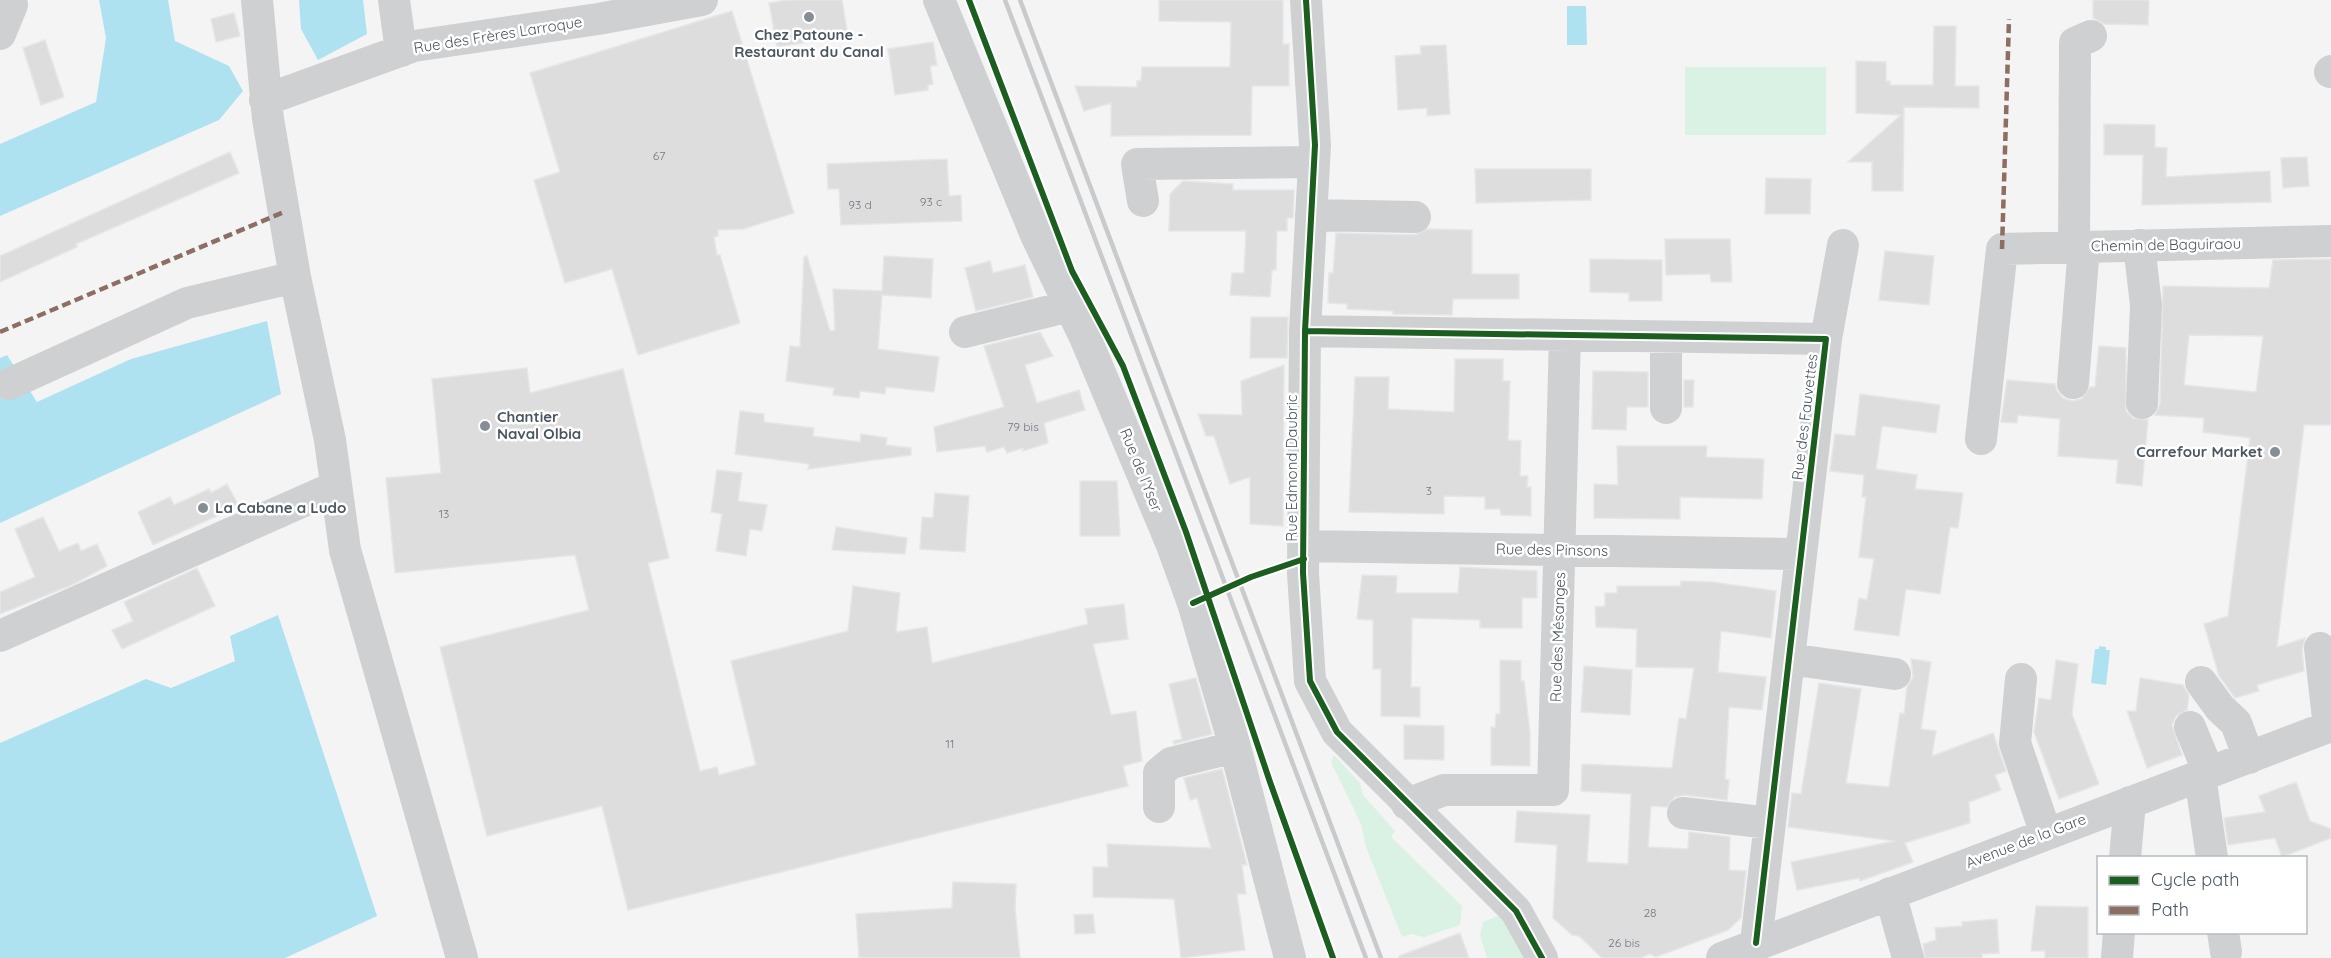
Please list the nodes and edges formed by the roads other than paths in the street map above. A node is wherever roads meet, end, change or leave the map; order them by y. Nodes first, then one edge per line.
1 (11, 0) edge
2 (256, 0) edge
3 (394, 0) edge
4 (702, 0) edge
5 (939, 0) edge
6 (1306, 0) edge
7 (597, 10) edge
8 (551, 13) edge
9 (0, 34) edge
10 (2091, 36) dead end
11 (401, 51) junction
12 (265, 100) junction
13 (1314, 162) junction
14 (1143, 201) dead end
15 (1311, 215) junction
16 (1415, 217) dead end
17 (2331, 241) edge
18 (1843, 245) dead end
19 (2139, 246) junction
20 (2079, 247) junction
21 (295, 277) junction
22 (1070, 306) junction
23 (1305, 331) junction
24 (965, 332) dead end
25 (1565, 336) junction
26 (1665, 337) junction
27 (1826, 339) junction
28 (2073, 383) dead end
29 (9, 384) dead end
30 (2142, 403) dead end
31 (1666, 408) dead end
32 (1981, 440) dead end
33 (334, 487) junction
34 (1303, 546) junction
35 (1562, 550) junction
36 (1801, 554) junction
37 (0, 636) edge
38 (2320, 648) dead end
39 (1789, 659) junction
40 (1896, 674) dead end
41 (2021, 679) dead end
42 (2201, 682) dead end
43 (2190, 727) dead end
44 (2330, 727) edge
45 (1235, 747) junction
46 (2249, 758) junction
47 (2204, 774) junction
48 (2130, 802) junction
49 (1407, 804) junction
50 (1159, 807) dead end
51 (1683, 813) dead end
52 (1770, 823) junction
53 (2046, 834) junction
54 (2125, 856) edge
55 (2212, 856) edge
56 (1890, 892) junction
57 (2119, 934) edge
58 (1755, 943) junction
59 (462, 958) edge
60 (1290, 958) edge
61 (1542, 958) edge
62 (1722, 958) edge
63 (1908, 958) edge
64 (2117, 958) edge

1 - 9 street
2 - 12 street
3 - 11 street
4 - 7 street, Rue des Frères Larroque
5 - 22 street, Rue de l'Yser
6 - 13 street, Rue Edmond Daubric
7 - 8 street, Rue des Frères Larroque
8 - 11 street, Rue des Frères Larroque
10 - 20 street
11 - 12 street, Rue des Frères Larroque
12 - 21 street
13 - 14 street
13 - 15 street, Rue Edmond Daubric
15 - 16 street
15 - 23 street, Rue Edmond Daubric
17 - 19 street, Chemin de Baguiraou
18 - 27 street, Rue des Fauvettes
19 - 20 street, Chemin de Baguiraou
19 - 30 street
20 - 28 street
20 - 32 street, Chemin de Baguiraou
21 - 29 street
21 - 33 street
22 - 24 street
22 - 45 street, Rue de l'Yser
23 - 25 street, Rue des Fauvettes
23 - 34 street, Rue Edmond Daubric
25 - 26 street, Rue des Fauvettes
25 - 35 street, Rue des Mésanges
26 - 27 street, Rue des Fauvettes
26 - 31 street
27 - 36 street, Rue des Fauvettes
33 - 37 street
33 - 59 street
34 - 35 street, Rue des Pinsons
34 - 49 street, Rue Edmond Daubric
35 - 36 street, Rue des Pinsons
35 - 49 street, Rue des Mésanges
36 - 39 street, Rue des Fauvettes
38 - 44 street
39 - 40 street
39 - 52 street, Rue des Fauvettes
41 - 53 street
42 - 46 street
43 - 47 street
44 - 46 street, Avenue de la Gare
45 - 50 street
45 - 60 street, Rue de l'Yser
46 - 47 street, Avenue de la Gare
47 - 48 street, Avenue de la Gare
47 - 55 street
48 - 53 street, Avenue de la Gare
48 - 54 street
49 - 61 street, Rue Edmond Daubric
51 - 52 street
52 - 58 street, Rue des Fauvettes
53 - 56 street, Avenue de la Gare
56 - 58 street, Avenue de la Gare
56 - 63 street
57 - 64 street
58 - 62 street, Avenue de la Gare

